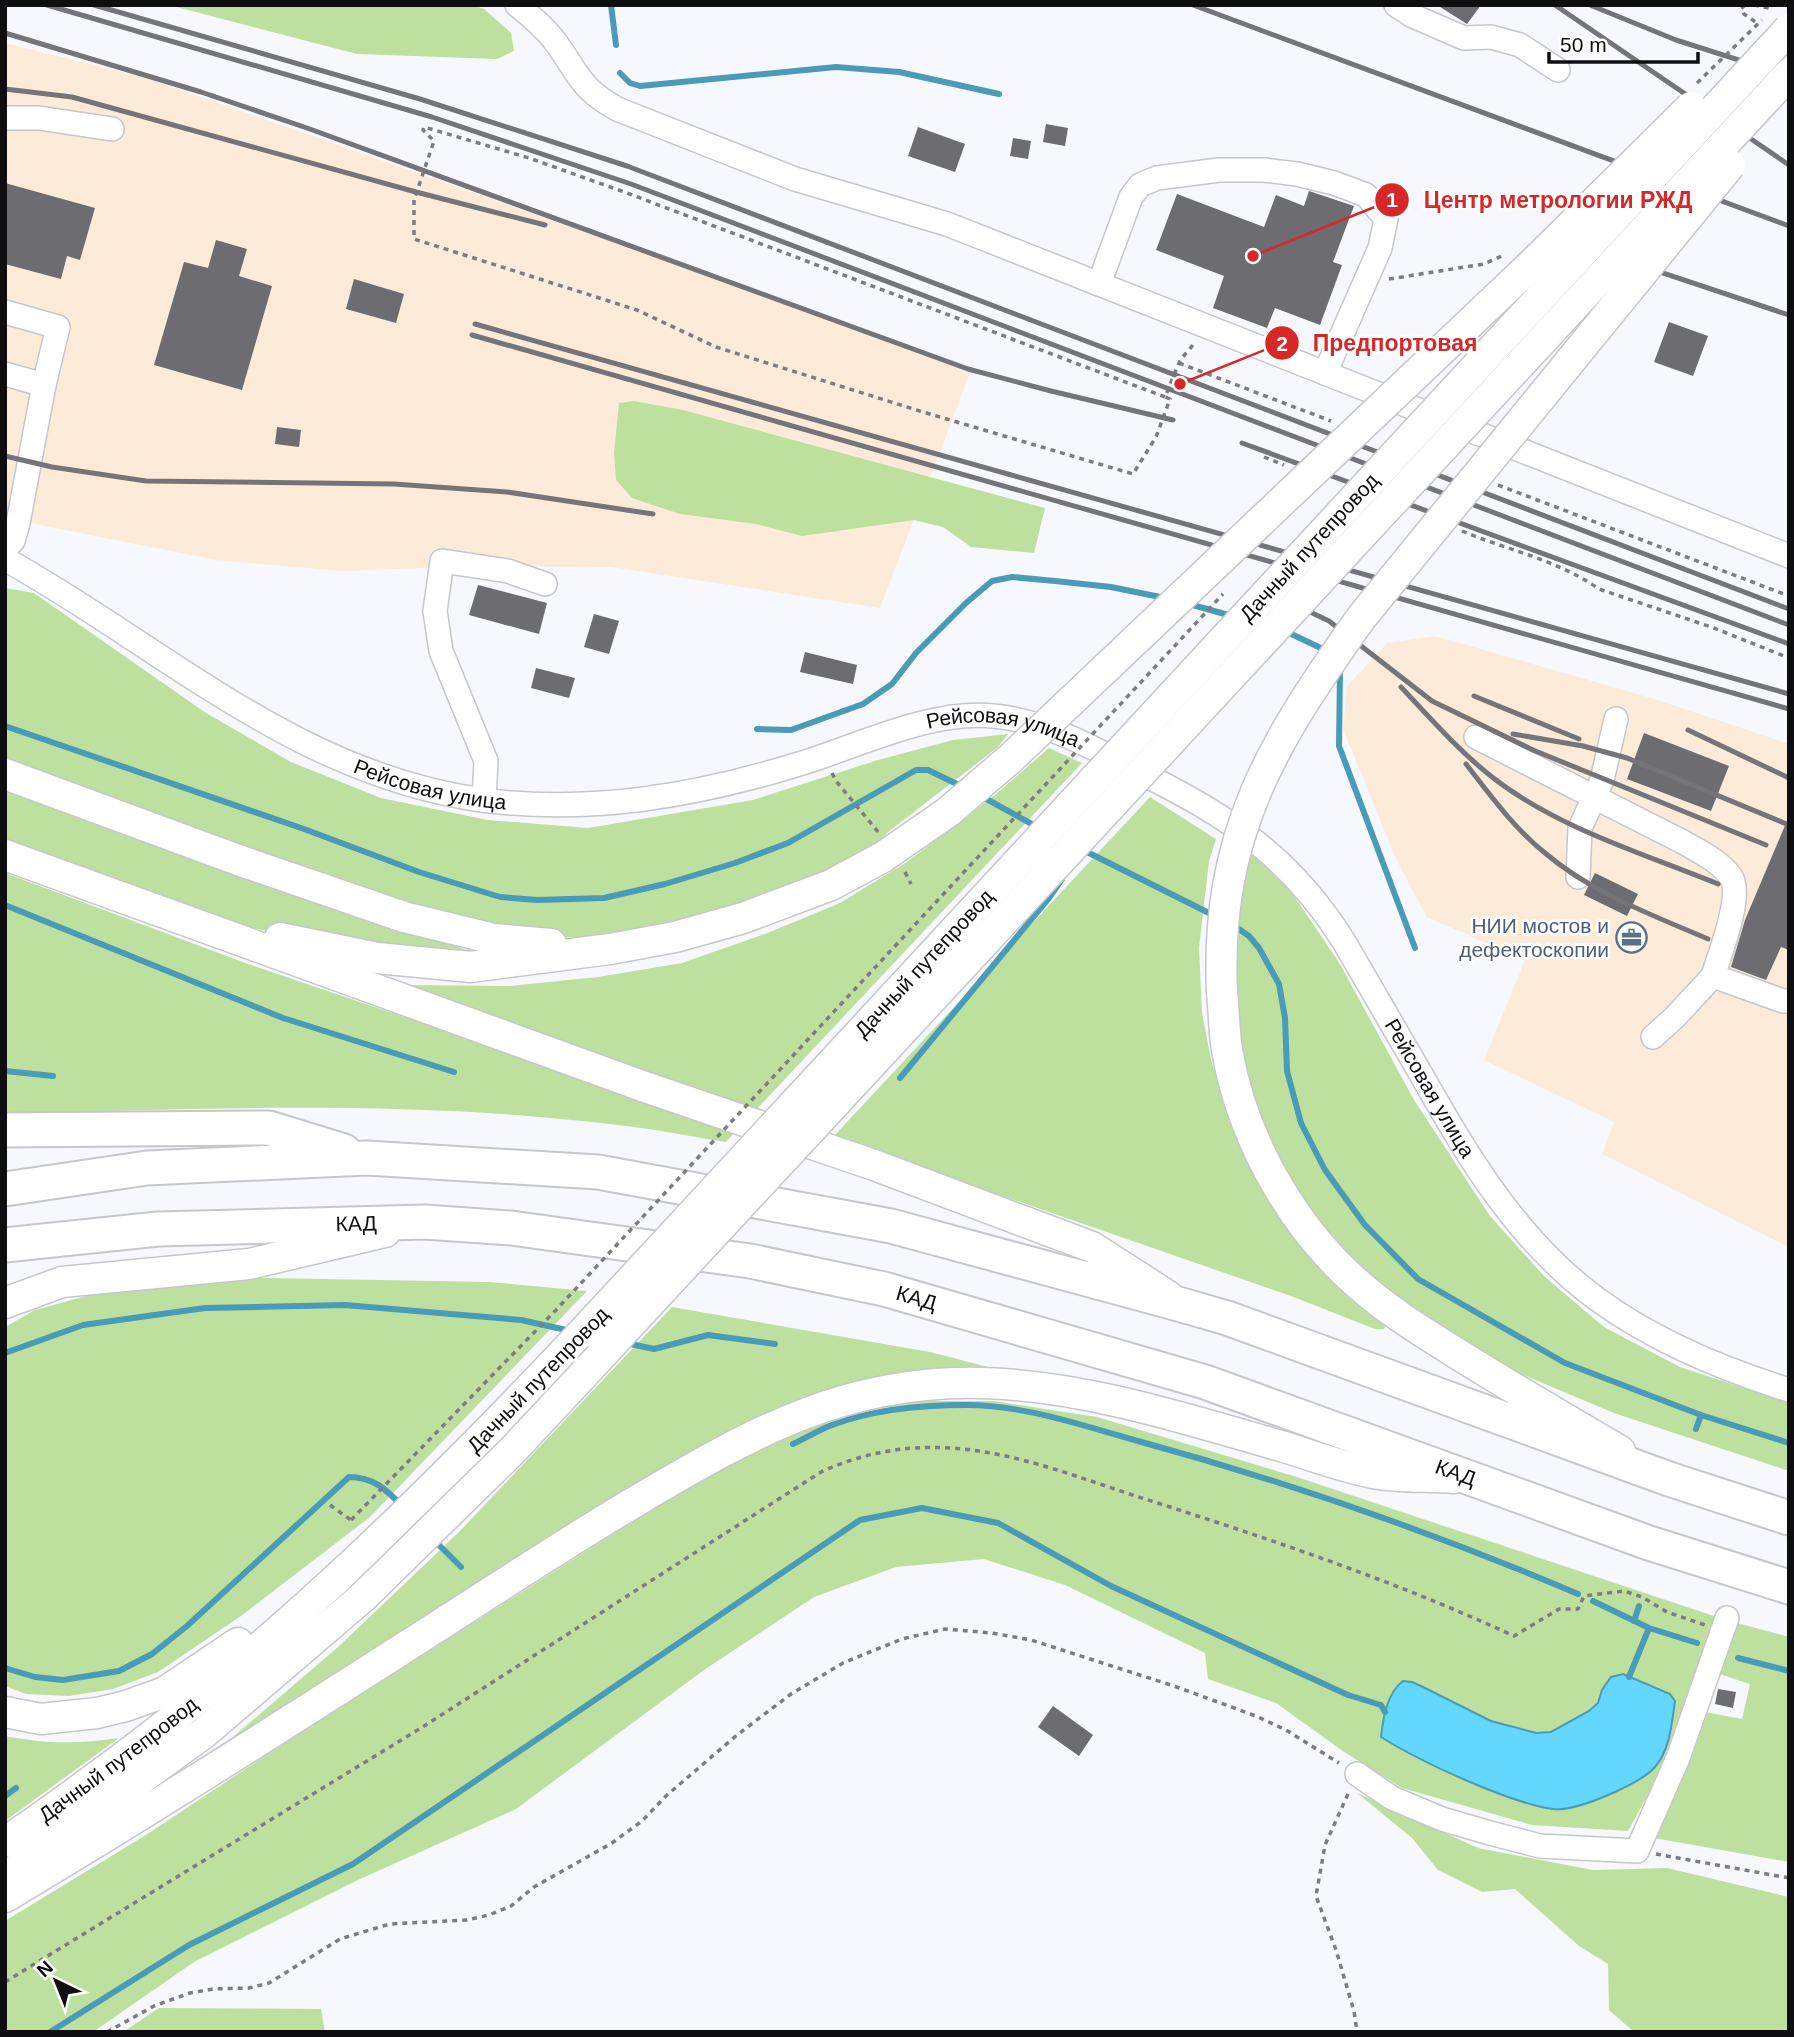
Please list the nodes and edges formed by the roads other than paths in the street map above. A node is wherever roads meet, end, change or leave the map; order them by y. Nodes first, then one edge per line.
1 (517, 5) edge
2 (1396, 5) edge
3 (1789, 16) edge
4 (1789, 29) edge
5 (1558, 69) dead end
6 (1789, 74) edge
7 (1789, 96) edge
8 (5, 118) edge
9 (112, 130) dead end
10 (1099, 285) junction
11 (5, 312) edge
12 (1325, 373) junction
13 (5, 374) edge
14 (44, 385) junction
15 (5, 547) edge
16 (1789, 556) edge
17 (5, 559) edge
18 (545, 584) dead end
19 (1616, 719) dead end
20 (1476, 737) dead end
21 (5, 774) edge
22 (1594, 795) junction
23 (484, 800) junction
24 (5, 855) edge
25 (1578, 877) dead end
26 (178, 917) junction
27 (610, 949) junction
28 (1713, 976) junction
29 (1789, 1001) edge
30 (1653, 1037) dead end
31 (5, 1130) edge
32 (367, 1158) junction
33 (5, 1189) edge
34 (425, 1222) junction
35 (5, 1245) edge
36 (5, 1303) edge
37 (1182, 1305) junction
38 (1789, 1390) edge
39 (1469, 1479) junction
40 (1670, 1479) junction
41 (402, 1518) junction
42 (1789, 1518) edge
43 (1789, 1587) edge
44 (1725, 1624) road end
45 (5, 1712) edge
46 (1357, 1774) road end
47 (5, 1842) edge
48 (5, 1877) edge
49 (5, 1897) edge

1 - 10 street
2 - 5 street
3 - 27 main road, bridge
4 - 41 main road, Дачный путепровод, bridge
6 - 48 main road, Дачный путепровод, bridge
7 - 40 main road, bridge
8 - 9 street
10 - 12 street
10 - 12 street
11 - 14 street
12 - 16 street
13 - 14 street
14 - 15 street
17 - 23 street, Рейсовая улица
18 - 23 street
19 - 22 street
20 - 22 street
21 - 27 main road
22 - 25 street
22 - 28 street
23 - 38 street, Рейсовая улица
24 - 26 main road
26 - 27 main road
26 - 37 main road
28 - 29 street
28 - 30 street
31 - 32 highway
32 - 33 highway
32 - 37 highway
34 - 35 highway, КАД
34 - 36 main road
34 - 39 highway, КАД
37 - 40 highway
39 - 43 highway, КАД
39 - 49 main road
40 - 42 highway
41 - 45 main road
41 - 47 main road, Дачный путепровод
44 - 46 street

